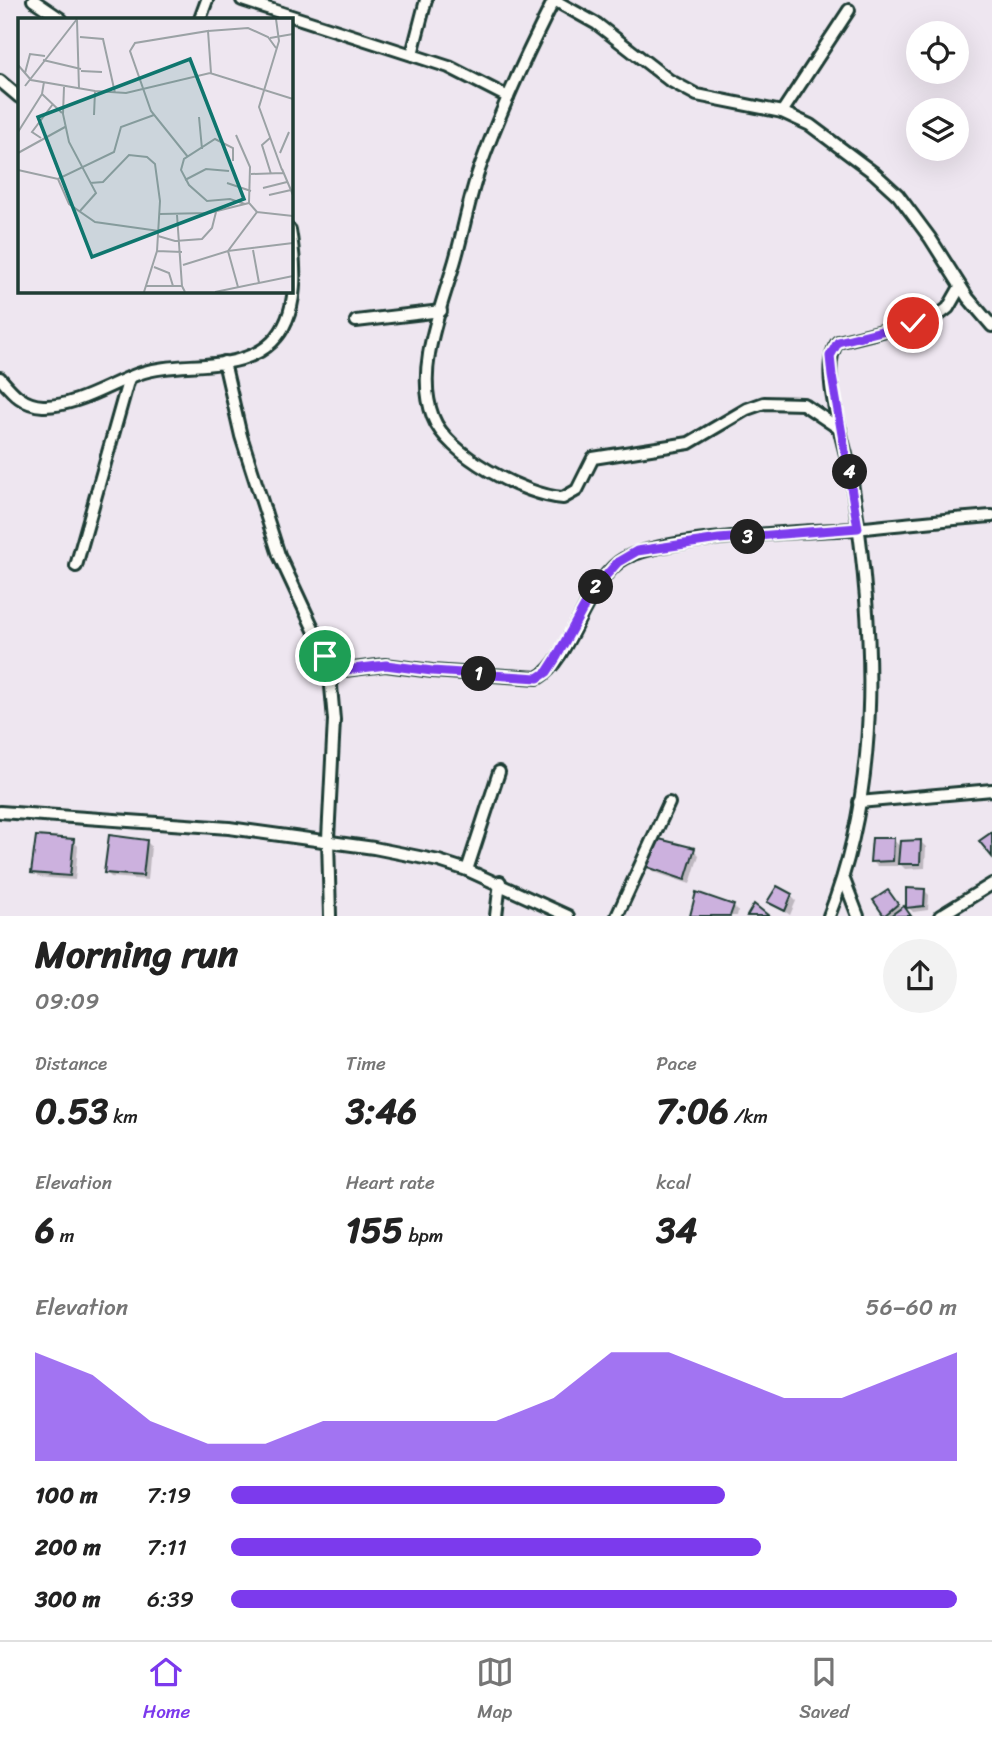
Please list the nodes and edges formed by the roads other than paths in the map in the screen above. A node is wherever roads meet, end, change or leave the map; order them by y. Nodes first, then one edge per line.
1 (33, 0) edge
2 (206, 0) edge
3 (242, 0) edge
4 (425, 0) edge
5 (554, 0) edge
6 (849, 10) dead end
7 (60, 18) edge
8 (200, 18) edge
9 (412, 54) junction
10 (0, 81) edge
11 (18, 96) edge
12 (508, 97) junction
13 (782, 112) junction
14 (292, 266) edge
15 (960, 287) junction
16 (441, 311) junction
17 (356, 321) dead end
18 (992, 326) edge
19 (224, 362) junction
20 (0, 378) edge
21 (129, 378) junction
22 (840, 429) junction
23 (992, 516) edge
24 (858, 528) junction
25 (76, 566) dead end
26 (329, 672) junction
27 (499, 772) dead end
28 (992, 790) edge
29 (859, 802) junction
30 (669, 803) dead end
31 (0, 812) edge
32 (328, 839) junction
33 (467, 870) junction
34 (843, 877) junction
35 (500, 882) junction
36 (992, 884) edge
37 (330, 915) edge
38 (496, 915) edge
39 (568, 915) edge
40 (617, 915) edge
41 (829, 915) edge
42 (858, 915) edge
43 (940, 915) edge

1 - 7 street
2 - 8 street
3 - 9 street
4 - 9 street
5 - 12 street
5 - 13 street
6 - 13 street
9 - 12 street
10 - 11 street
12 - 16 street
13 - 15 street
14 - 19 street
15 - 18 street
15 - 22 street
16 - 17 street
16 - 22 street
19 - 21 street
19 - 26 street
20 - 21 street
21 - 25 street
22 - 24 street
23 - 24 street
24 - 26 street
24 - 29 street
26 - 32 street
27 - 33 street
28 - 29 street
29 - 34 street
30 - 40 street
31 - 32 street
32 - 33 street
32 - 37 street
33 - 35 street
34 - 41 street
34 - 42 street
35 - 38 street
35 - 39 street
36 - 43 street

